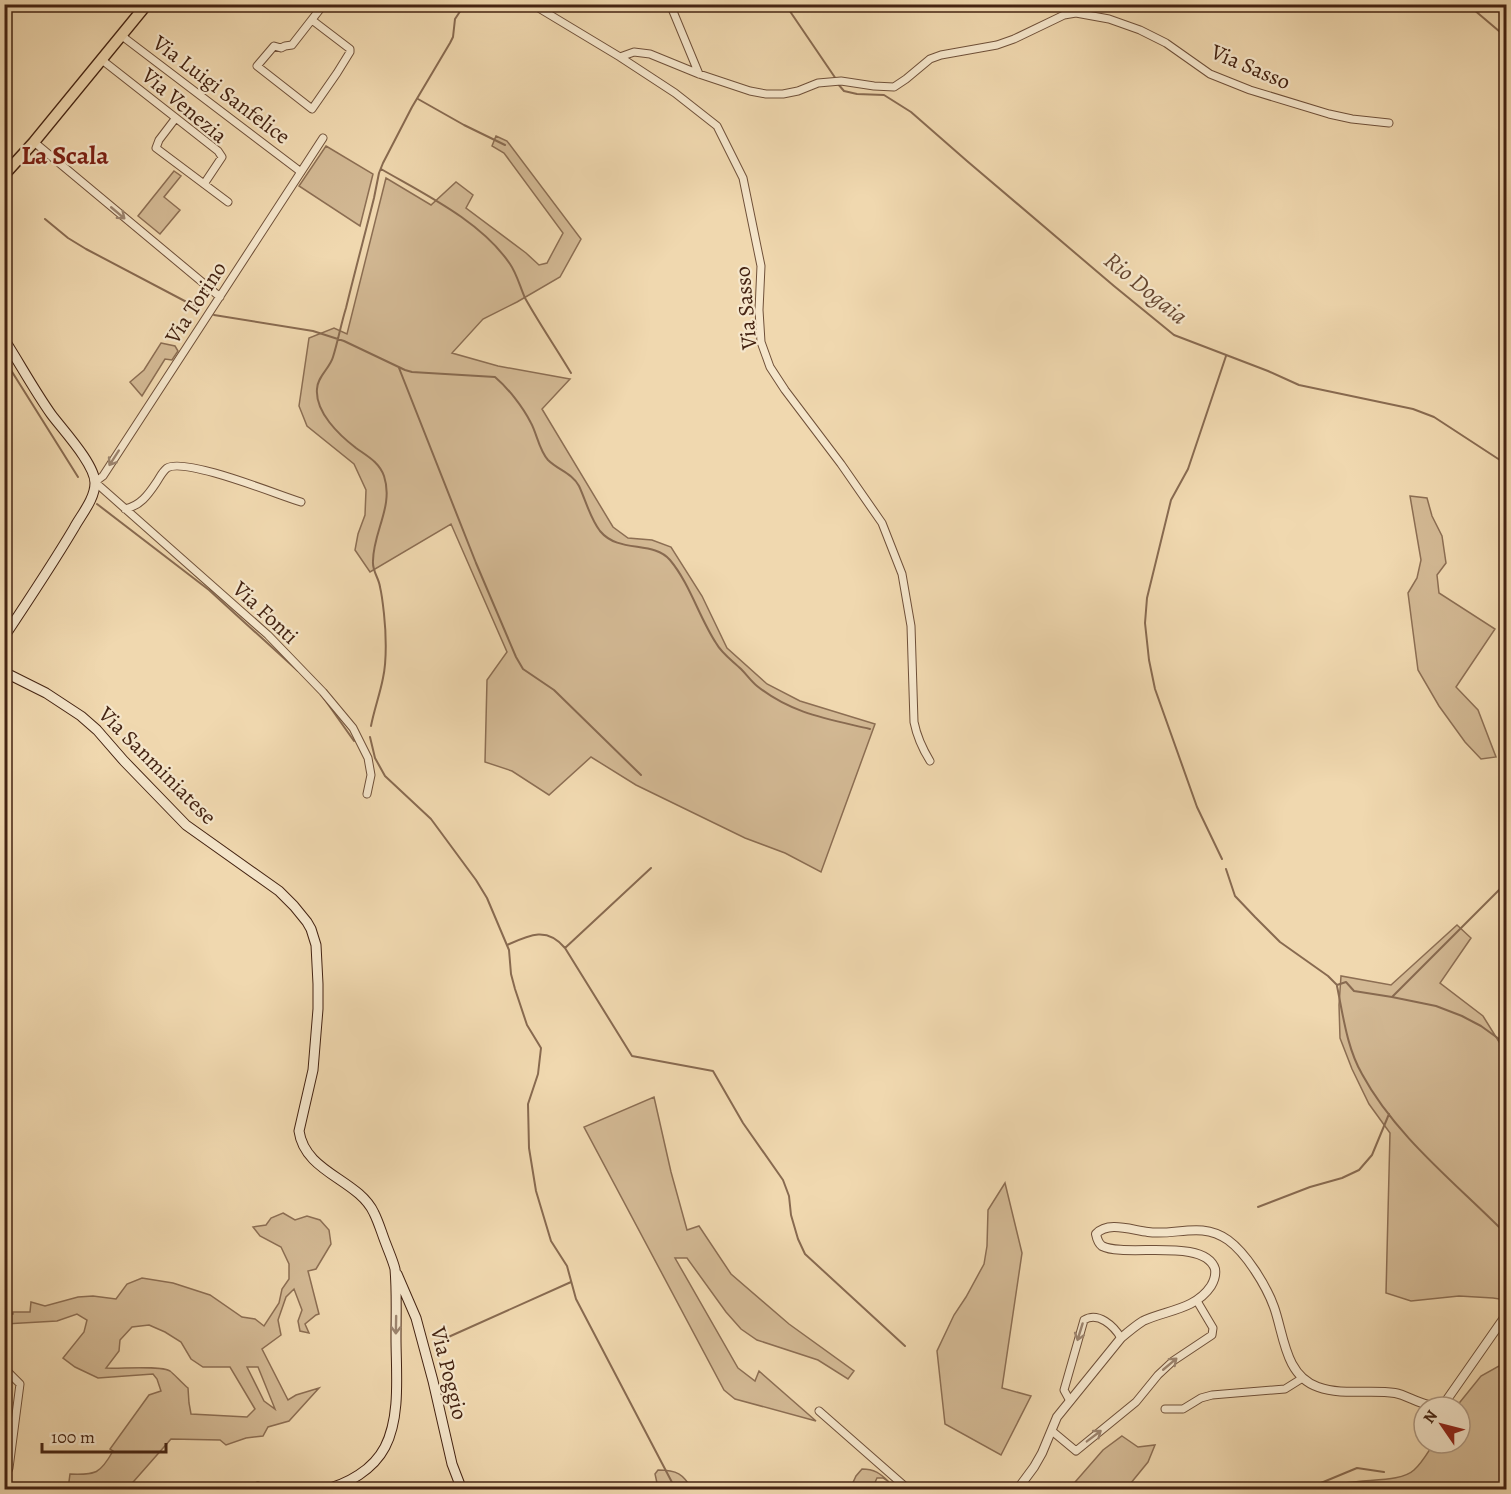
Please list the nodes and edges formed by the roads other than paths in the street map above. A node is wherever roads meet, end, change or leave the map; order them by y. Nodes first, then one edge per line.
1 (147, 4) edge
2 (324, 4) edge
3 (532, 4) edge
4 (670, 4) edge
5 (312, 20) junction
6 (122, 36) junction
7 (620, 57) junction
8 (102, 60) junction
9 (699, 74) junction
10 (175, 119) junction
11 (1389, 123) dead end
12 (323, 138) dead end
13 (34, 142) junction
14 (301, 172) junction
15 (4, 175) edge
16 (204, 184) junction
17 (228, 202) dead end
18 (220, 297) junction
19 (4, 339) edge
20 (95, 482) junction
21 (301, 502) dead end
22 (125, 509) junction
23 (4, 637) edge
24 (4, 672) edge
25 (930, 761) dead end
26 (367, 794) dead end
27 (394, 1267) junction
28 (1197, 1301) junction
29 (1506, 1315) edge
30 (1121, 1338) junction
31 (4, 1368) edge
32 (1301, 1379) junction
33 (1070, 1401) junction
34 (1165, 1409) dead end
35 (819, 1412) dead end
36 (1052, 1431) junction
37 (8, 1455) edge
38 (4, 1480) edge
39 (249, 1490) edge
40 (271, 1490) edge
41 (323, 1490) edge
42 (462, 1490) edge
43 (909, 1490) edge
44 (1017, 1490) edge

1 - 6 main road
2 - 5 street
3 - 7 street
4 - 9 street
5 - 5 street
6 - 8 main road
6 - 14 street, Via Luigi Sanfelice
7 - 9 street, Via Sasso
7 - 25 street, Via Sasso
8 - 10 street, Via Venezia
8 - 13 main road
9 - 11 street, Via Sasso
10 - 16 street, Via Venezia
10 - 16 street
12 - 14 street, Via Torino
13 - 15 main road
13 -> 18 street
14 - 18 street, Via Torino
16 - 17 street
18 -> 20 street, Via Torino
19 - 20 main road
20 - 22 street, Via Fonti
20 - 23 main road
21 - 22 street
22 - 26 street, Via Fonti
24 - 27 main road, Via Sanminiatese
27 -> 41 main road, Via Sanminiatese
27 - 42 main road, Via Poggio
28 - 30 street
28 - 32 street
36 -> 28 street
29 - 32 street
30 - 33 street
30 -> 33 street
31 - 37 street
32 - 34 street
33 - 36 street
35 - 43 street
36 - 44 street
37 - 38 street
39 - 40 main road

